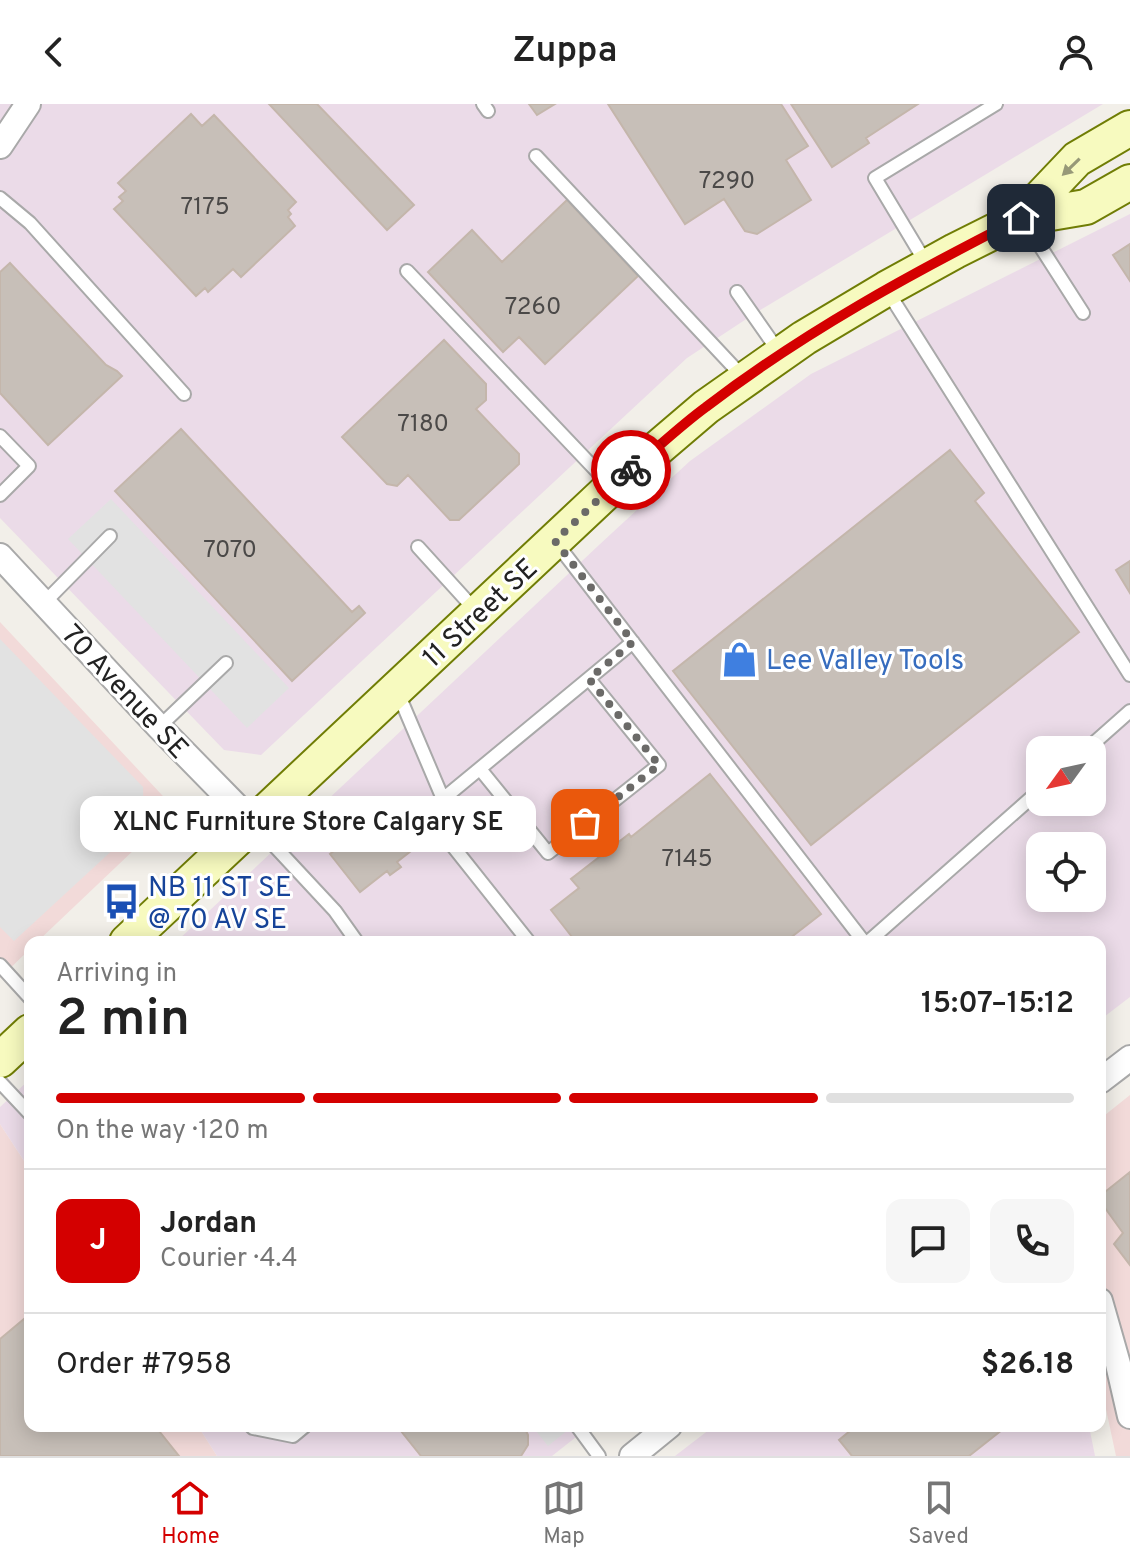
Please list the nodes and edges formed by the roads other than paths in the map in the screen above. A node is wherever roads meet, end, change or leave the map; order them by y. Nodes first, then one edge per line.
1 (28, 104) edge
2 (996, 104) edge
3 (1130, 128) edge
4 (0, 146) edge
5 (536, 156) dead end
6 (1130, 182) edge
7 (0, 198) edge
8 (1021, 218) junction
9 (928, 266) junction
10 (407, 271) dead end
11 (886, 289) junction
12 (737, 292) dead end
13 (1083, 313) dead end
14 (780, 355) junction
15 (745, 379) junction
16 (184, 394) dead end
17 (0, 436) edge
18 (612, 487) junction
19 (0, 495) edge
20 (110, 536) dead end
21 (555, 541) junction
22 (418, 547) dead end
23 (0, 556) edge
24 (44, 603) junction
25 (478, 613) junction
26 (633, 642) junction
27 (226, 663) dead end
28 (1130, 675) edge
29 (589, 679) junction
30 (396, 690) junction
31 (1130, 711) edge
32 (159, 727) junction
33 (1102, 736) edge
34 (480, 769) junction
35 (443, 799) junction
36 (1026, 802) edge
37 (254, 824) junction
38 (133, 936) edge
39 (353, 936) edge
40 (524, 936) edge
41 (861, 936) edge
42 (873, 936) edge
43 (0, 965) edge
44 (24, 991) edge
45 (24, 1038) edge
46 (1130, 1058) edge
47 (0, 1060) edge
48 (1106, 1076) edge
49 (0, 1082) edge
50 (24, 1108) edge
51 (1106, 1324) edge
52 (1130, 1416) edge
53 (273, 1432) edge
54 (298, 1432) edge
55 (581, 1432) edge
56 (662, 1432) edge
57 (599, 1456) edge
58 (632, 1456) edge

1 - 4 street
2 - 9 lane
3 -> 8 street, 11 Street SE
5 - 15 lane
6 - 8 street, 11 Street SE
7 - 16 lane
8 - 9 street, 11 Street SE
8 - 13 lane
9 - 11 street, 11 Street SE
10 - 18 lane
11 - 14 street, 11 Street SE
11 - 28 lane
12 - 14 lane
14 - 15 street, 11 Street SE
15 - 18 street, 11 Street SE
17 - 19 lane
18 - 21 street, 11 Street SE
20 - 24 lane
21 - 25 street, 11 Street SE
21 - 26 lane
22 - 25 lane
23 - 24 street, 70 Avenue SE
24 - 32 street, 70 Avenue SE
25 - 30 street, 11 Street SE
26 - 29 lane
26 - 41 lane
27 - 32 lane
29 - 34 lane
29 - 34 lane
30 - 35 lane
30 - 37 street, 11 Street SE
31 - 33 lane
32 - 37 street, 70 Avenue SE
34 - 35 lane
35 - 40 lane
36 - 42 lane
37 - 38 street, 11 Street SE
37 - 39 lane
43 - 44 lane
45 - 47 street
46 - 48 street
49 - 50 lane
51 - 52 street
53 - 54 lane
55 - 57 lane
56 - 58 street

